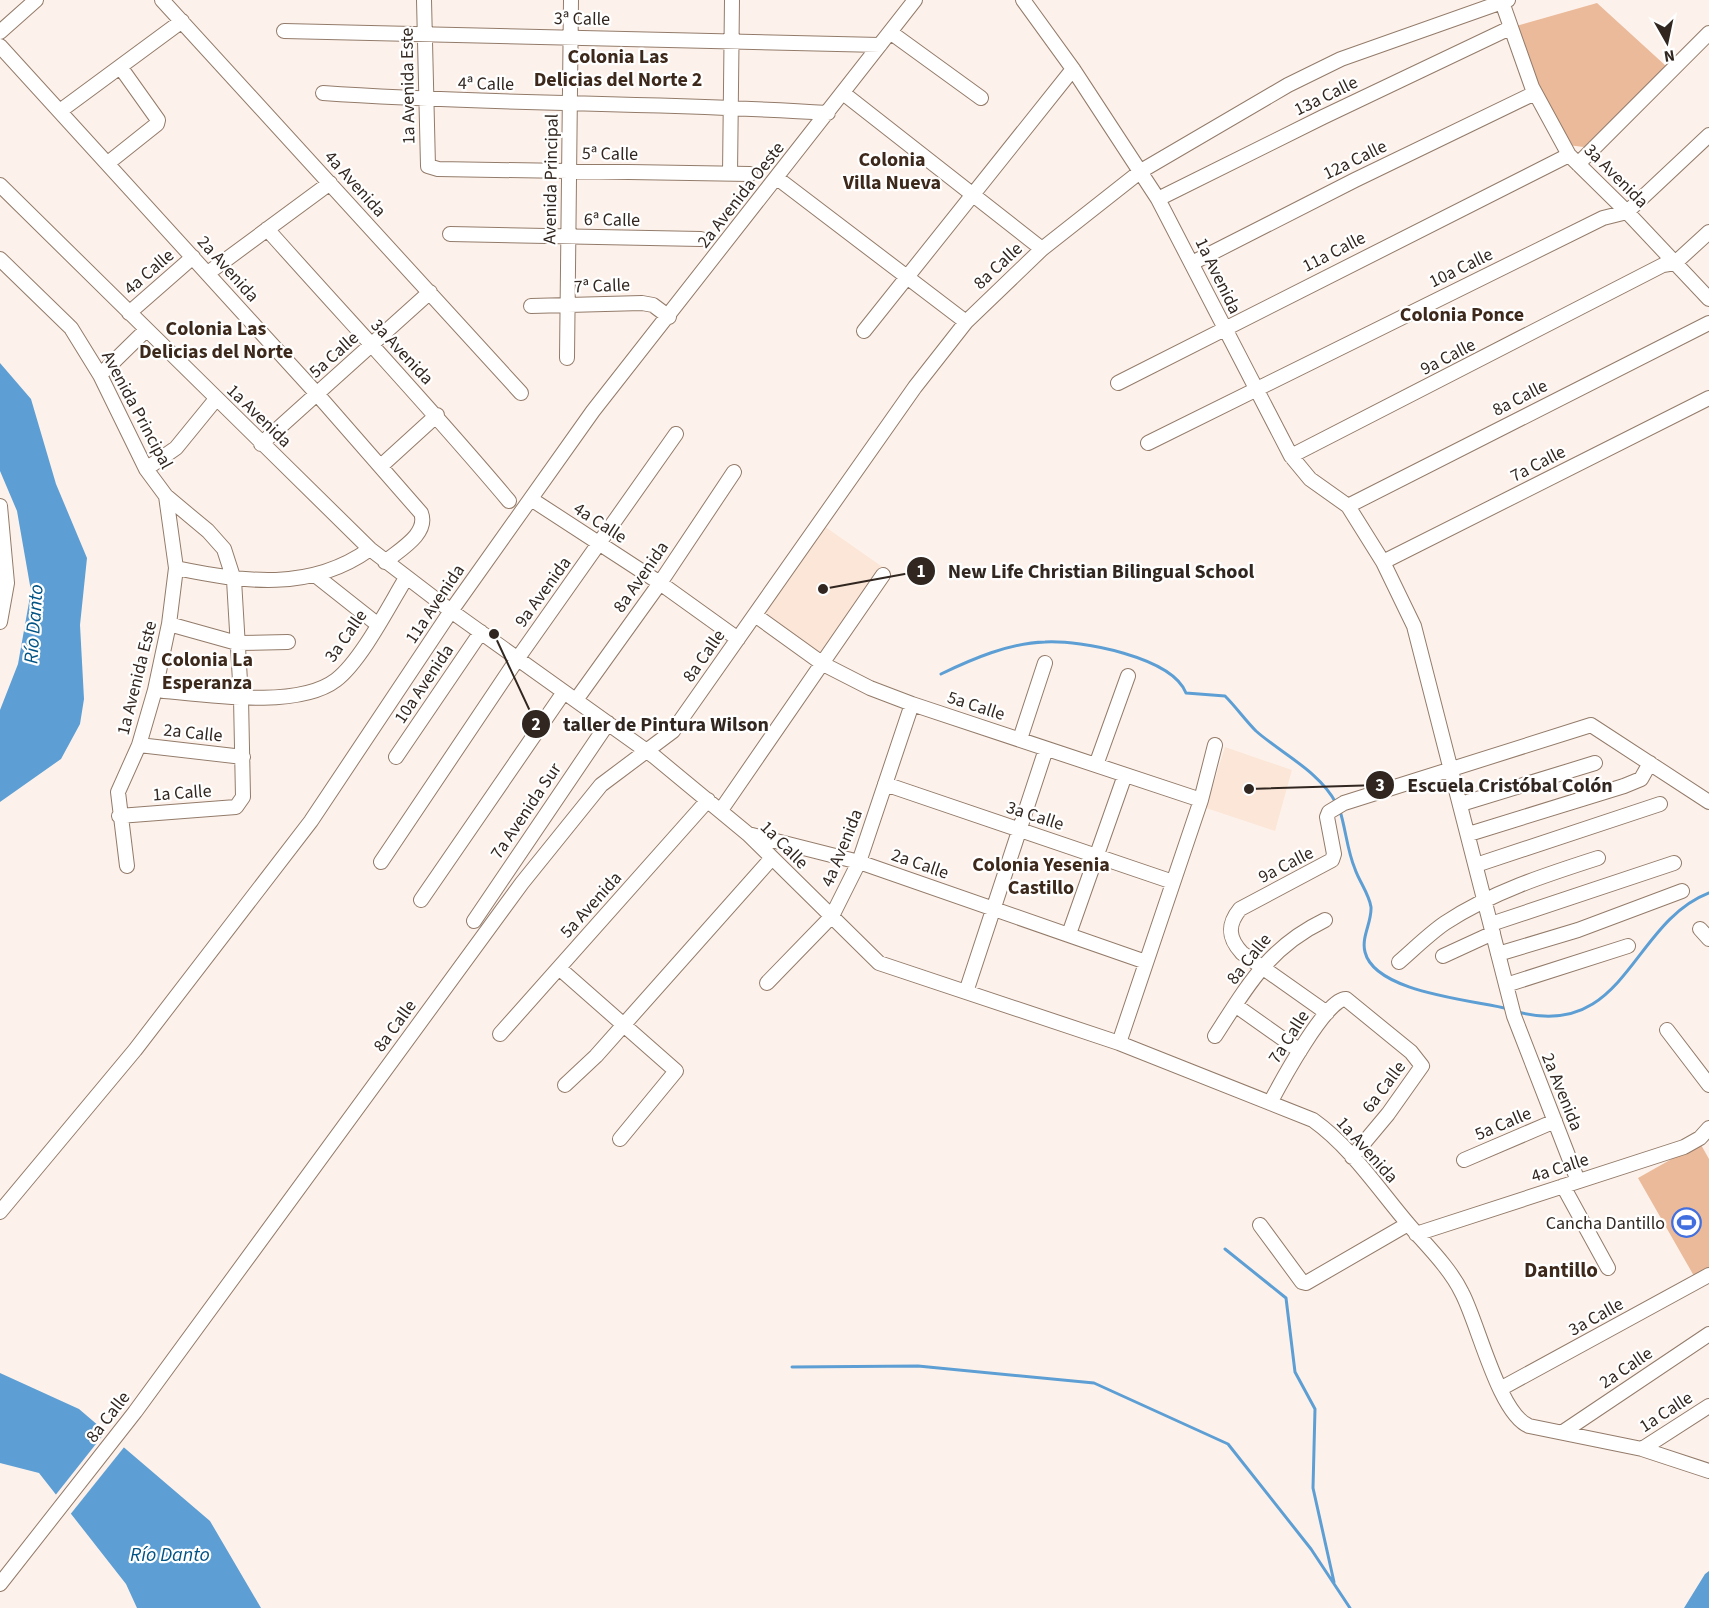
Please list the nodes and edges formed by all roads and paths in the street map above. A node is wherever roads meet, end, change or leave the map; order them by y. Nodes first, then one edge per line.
1 (36, 0) edge
2 (162, 0) edge
3 (424, 0) edge
4 (571, 0) edge
5 (732, 0) edge
6 (915, 0) edge
7 (1023, 0) edge
8 (1505, 1) edge
9 (182, 21) junction
10 (1510, 28) junction
11 (0, 32) edge
12 (284, 32) dead end
13 (890, 32) junction
14 (425, 33) junction
15 (1709, 33) edge
16 (570, 37) junction
17 (732, 40) junction
18 (880, 45) junction
19 (0, 46) edge
20 (121, 68) junction
21 (1073, 69) junction
22 (323, 93) dead end
23 (843, 93) junction
24 (1535, 93) junction
25 (981, 98) dead end
26 (426, 100) junction
27 (571, 104) junction
28 (731, 106) junction
29 (60, 111) junction
30 (828, 113) junction
31 (1709, 135) edge
32 (1574, 160) junction
33 (108, 163) junction
34 (433, 168) joint
35 (1141, 171) junction
36 (569, 172) junction
37 (730, 174) junction
38 (750, 174) dead end
39 (777, 178) junction
40 (330, 183) junction
41 (0, 185) edge
42 (972, 195) junction
43 (1158, 199) junction
44 (1627, 212) junction
45 (267, 229) junction
46 (1709, 232) edge
47 (450, 234) dead end
48 (568, 237) junction
49 (701, 239) dead end
50 (1042, 249) junction
51 (193, 257) junction
52 (0, 259) edge
53 (1192, 263) junction
54 (1675, 263) junction
55 (208, 273) junction
56 (907, 277) junction
57 (430, 292) junction
58 (1709, 299) edge
59 (531, 306) dead end
60 (566, 306) junction
61 (129, 314) junction
62 (669, 317) junction
63 (966, 322) junction
64 (1709, 323) edge
65 (1224, 329) junction
66 (146, 330) junction
67 (864, 331) dead end
68 (370, 346) junction
69 (567, 358) dead end
70 (100, 375) junction
71 (1118, 382) dead end
72 (1256, 389) junction
73 (521, 393) dead end
74 (317, 394) junction
75 (1709, 398) edge
76 (216, 399) junction
77 (593, 411) joint
78 (437, 415) junction
79 (676, 434) dead end
80 (1148, 443) dead end
81 (261, 444) junction
82 (1292, 456) junction
83 (381, 466) junction
84 (146, 469) junction
85 (734, 472) dead end
86 (166, 496) junction
87 (531, 499) junction
88 (509, 501) dead end
89 (0, 506) edge
90 (1348, 506) junction
91 (600, 544) junction
92 (370, 549) junction
93 (385, 562) junction
94 (1383, 562) junction
95 (176, 568) junction
96 (315, 575) junction
97 (884, 575) dead end
98 (406, 578) junction
99 (234, 579) junction
100 (660, 583) junction
101 (451, 611) junction
102 (756, 615) junction
103 (0, 622) edge
104 (169, 624) junction
105 (377, 624) junction
106 (481, 632) junction
107 (738, 639) junction
108 (288, 642) dead end
109 (237, 643) junction
110 (518, 658) junction
111 (1045, 663) dead end
112 (823, 664) junction
113 (1128, 676) dead end
114 (155, 690) junction
115 (564, 692) junction
116 (241, 698) junction
117 (576, 700) junction
118 (912, 704) junction
119 (608, 723) junction
120 (1020, 739) junction
121 (139, 745) junction
122 (1215, 745) dead end
123 (1046, 749) junction
124 (647, 751) junction
125 (396, 756) dead end
126 (243, 757) junction
127 (1595, 763) dead end
128 (1650, 763) junction
129 (1096, 765) junction
130 (1453, 770) junction
131 (1125, 775) junction
132 (885, 784) junction
133 (243, 797) joint
134 (708, 800) junction
135 (1201, 800) junction
136 (1709, 802) edge
137 (1461, 804) junction
138 (1660, 804) dead end
139 (721, 810) junction
140 (119, 816) junction
141 (1020, 830) junction
142 (748, 834) junction
143 (1468, 834) junction
144 (1096, 855) junction
145 (1598, 858) dead end
146 (771, 860) junction
147 (381, 862) dead end
148 (859, 862) junction
149 (1674, 863) dead end
150 (1476, 865) junction
151 (127, 866) dead end
152 (1173, 882) junction
153 (1682, 891) dead end
154 (421, 900) dead end
155 (1485, 900) junction
156 (993, 909) junction
157 (832, 916) junction
158 (1324, 920) dead end
159 (474, 921) dead end
160 (1492, 929) junction
161 (1069, 934) junction
162 (1628, 946) dead end
163 (1498, 954) junction
164 (1443, 956) dead end
165 (1146, 962) junction
166 (1399, 962) dead end
167 (1263, 965) junction
168 (559, 968) junction
169 (767, 983) dead end
170 (966, 992) junction
171 (1508, 992) junction
172 (1235, 1005) junction
173 (1327, 1012) junction
174 (624, 1025) junction
175 (1667, 1029) dead end
176 (500, 1034) dead end
177 (1215, 1036) dead end
178 (1119, 1043) junction
179 (1300, 1051) junction
180 (1422, 1066) joint
181 (1709, 1084) edge
182 (565, 1085) dead end
183 (1270, 1102) junction
184 (1555, 1121) junction
185 (1709, 1128) edge
186 (620, 1139) dead end
187 (1352, 1156) junction
188 (1464, 1160) dead end
189 (1578, 1181) junction
190 (1563, 1186) junction
191 (0, 1212) edge
192 (1260, 1225) dead end
193 (1412, 1229) junction
194 (1608, 1268) dead end
195 (1709, 1275) edge
196 (1709, 1334) edge
197 (1500, 1389) junction
198 (1709, 1406) edge
199 (1563, 1432) junction
200 (1642, 1449) junction
201 (1709, 1471) edge
202 (0, 1584) edge

1 - 11 street
2 - 9 street, 4a Avenida
3 - 14 street, 1a Avenida Este
4 - 16 street, Avenida Principal
5 - 17 street
6 - 13 street, 2a Avenida Oeste
7 - 21 street, 1a Avenida
8 - 10 street, 3a Avenida
8 - 35 street, 8a Calle
9 - 20 street
9 - 40 street, 4a Avenida
10 - 24 street, 3a Avenida
10 - 43 street, 13a Calle
12 - 14 street, 3ª Calle
13 - 18 street, 2a Avenida Oeste
13 - 25 street
14 - 16 street, 3ª Calle
14 - 26 street, 1a Avenida Este
15 - 32 street, 11a Calle
16 - 17 street, 3ª Calle
16 - 27 street, Avenida Principal
17 - 18 street, 3ª Calle
17 - 28 street
18 - 23 street, 2a Avenida Oeste
19 - 29 street, 2a Avenida
20 - 29 street
20 - 33 street
21 - 35 street, 1a Avenida
21 - 42 street
22 - 26 street, 4ª Calle
23 - 30 street, 2a Avenida Oeste
23 - 42 street
24 - 32 street, 3a Avenida
24 - 53 street, 12a Calle
26 - 27 street, 4ª Calle
26 - 34 street, 1a Avenida Este
27 - 28 street, 4ª Calle
27 - 36 street, Avenida Principal
28 - 30 street, 4ª Calle
28 - 37 street
29 - 33 street, 2a Avenida
30 - 39 street, 2a Avenida Oeste
31 - 44 street, 10a Calle
32 - 44 street, 3a Avenida
32 - 65 street, 11a Calle
33 - 51 street, 2a Avenida
34 - 36 street, 5ª Calle
35 - 43 street, 1a Avenida
35 - 50 street, 8a Calle
36 - 37 street, 5ª Calle
36 - 48 street, Avenida Principal
37 - 38 street, 5ª Calle
39 - 56 street
39 - 62 street, 2a Avenida Oeste
40 - 45 street
40 - 57 street, 4a Avenida
41 - 61 street, 1a Avenida
42 - 50 street
42 - 56 street
43 - 53 street, 1a Avenida
44 - 54 street, 3a Avenida
44 - 72 street, 10a Calle
45 - 55 street
45 - 68 street, 3a Avenida
46 - 54 street, 9a Calle
47 - 48 street, 6ª Calle
48 - 49 street, 6ª Calle
48 - 60 street, Avenida Principal
50 - 63 street, 8a Calle
51 - 55 street, 2a Avenida
51 - 61 street, 4a Calle
52 - 70 street, Avenida Principal
53 - 65 street, 1a Avenida
54 - 58 street, 3a Avenida
54 - 82 street, 9a Calle
55 - 74 street, 2a Avenida
56 - 63 street
56 - 67 street
57 - 68 street, 5a Calle
57 - 73 street, 4a Avenida
59 - 60 street, 7ª Calle
60 - 62 street, 7ª Calle
60 - 69 street, Avenida Principal
61 - 66 street, 1a Avenida
62 - 77 street, 2a Avenida Oeste
63 - 102 street, 8a Calle
64 - 90 street, 8a Calle
65 - 71 street, 11a Calle
65 - 72 street, 1a Avenida
66 - 70 street
66 - 76 street, 1a Avenida
68 - 74 street, 5a Calle
68 - 78 street, 3a Avenida
70 - 84 street, Avenida Principal
72 - 80 street, 10a Calle
72 - 82 street, 1a Avenida
74 - 81 street, 5a Calle
74 - 83 street, 2a Avenida
75 - 94 street, 7a Calle
76 - 81 street, 1a Avenida
76 - 84 street
77 - 87 street, 11a Avenida
78 - 83 street
78 - 88 street, 3a Avenida
79 - 91 street, 9a Avenida
81 - 92 street, 1a Avenida
82 - 90 street, 1a Avenida
83 - 93 street, 2a Avenida
84 - 86 street, Avenida Principal
85 - 100 street, 8a Avenida
86 - 95 street, 1a Avenida Este
86 - 99 street, Avenida Principal
87 - 91 street, 4a Calle
87 - 101 street, 11a Avenida
89 - 103 street
90 - 94 street, 1a Avenida
91 - 100 street, 4a Calle
91 - 110 street, 9a Avenida
92 - 93 street, 1a Avenida
92 - 96 street
93 - 98 street, 1a Avenida
94 - 130 street, 1a Avenida
95 - 99 street
95 - 104 street, 1a Avenida Este
96 - 99 street
96 - 105 street
97 - 112 street
98 - 101 street, 1a Avenida
98 - 105 street, 3a Calle
99 - 109 street, Avenida Principal
100 - 107 street, 4a Calle
100 - 117 street, 8a Avenida
101 - 106 street, 1a Calle
101 - 191 street, 11a Avenida
102 - 107 street, 8a Calle
102 - 112 street, 5a Calle
104 - 109 street
104 - 114 street, 1a Avenida Este
105 - 116 street, 3a Calle
106 - 110 street, 1a Calle
106 - 125 street, 10a Avenida
107 - 124 street, 8a Calle
108 - 109 street
109 - 116 street, Avenida Principal
110 - 115 street, 1a Calle
110 - 147 street, 9a Avenida
111 - 120 street
112 - 118 street, 5a Calle
112 - 139 street
113 - 129 street
114 - 116 street, 3a Calle
114 - 121 street, 1a Avenida Este
115 - 117 street, 1a Calle
115 - 154 street
116 - 126 street, Avenida Principal
117 - 119 street, 1a Calle
118 - 120 street, 5a Calle
118 - 132 street, 4a Avenida
119 - 124 street, 1a Calle
119 - 159 street, 7a Avenida Sur
120 - 123 street, 5a Calle
121 - 126 street, 2a Calle
121 - 140 street, 1a Avenida Este
122 - 135 street
123 - 129 street, 5a Calle
123 - 141 street
124 - 134 street, 1a Calle
124 - 202 street, 8a Calle
126 - 133 street, Avenida Principal
127 - 137 street
128 - 130 street
128 - 136 street
128 - 143 street
129 - 131 street, 5a Calle
130 - 137 street, 2a Avenida
130 - 167 street, 9a Calle
131 - 135 street, 5a Calle
131 - 144 street
132 - 141 street, 3a Calle
132 - 148 street, 4a Avenida
133 - 140 street, 1a Calle
134 - 139 street, 1a Calle
134 - 168 street, 5a Avenida
135 - 152 street
137 - 143 street, 2a Avenida
138 - 150 street
139 - 142 street, 1a Calle
140 - 151 street, 1a Avenida Este
141 - 144 street, 3a Calle
141 - 156 street
142 - 146 street, 1a Calle
142 - 148 street, 2a Calle
143 - 150 street, 2a Avenida
144 - 152 street, 3a Calle
144 - 161 street
145 - 155 street
146 - 157 street, 1a Calle
146 - 174 street
148 - 156 street, 2a Calle
148 - 157 street, 4a Avenida
149 - 160 street
150 - 155 street, 2a Avenida
152 - 165 street
153 - 163 street
155 - 160 street, 2a Avenida
155 - 166 street
156 - 161 street, 2a Calle
156 - 170 street
157 - 169 street, 4a Avenida
157 - 170 street, 1a Calle
158 - 167 street, 8a Calle
160 - 163 street, 2a Avenida
160 - 164 street
161 - 165 street, 2a Calle
162 - 171 street
163 - 171 street, 2a Avenida
165 - 178 street
167 - 172 street, 8a Calle
167 - 173 street
168 - 174 street
168 - 176 street, 5a Avenida
170 - 178 street, 1a Calle
171 - 184 street, 2a Avenida
172 - 177 street, 8a Calle
172 - 179 street
173 - 179 street, 7a Calle
173 - 180 street, 7a Calle
174 - 182 street
174 - 186 street
175 - 181 street
178 - 183 street, 1a Avenida
179 - 183 street, 7a Calle
180 - 187 street, 6a Calle
183 - 187 street, 1a Avenida
184 - 188 street, 5a Calle
184 - 189 street, 2a Avenida
185 - 189 street, 4a Calle
187 - 193 street, 1a Avenida
189 - 190 street, 4a Calle
190 - 193 street, 4a Calle
190 - 194 street
192 - 193 street, 4a Calle
193 - 197 street, 1a Avenida
195 - 197 street, 3a Calle
196 - 199 street, 2a Calle
197 - 199 street, 1a Avenida
198 - 200 street, 1a Calle
199 - 200 street, 1a Avenida
200 - 201 street, 1a Avenida

